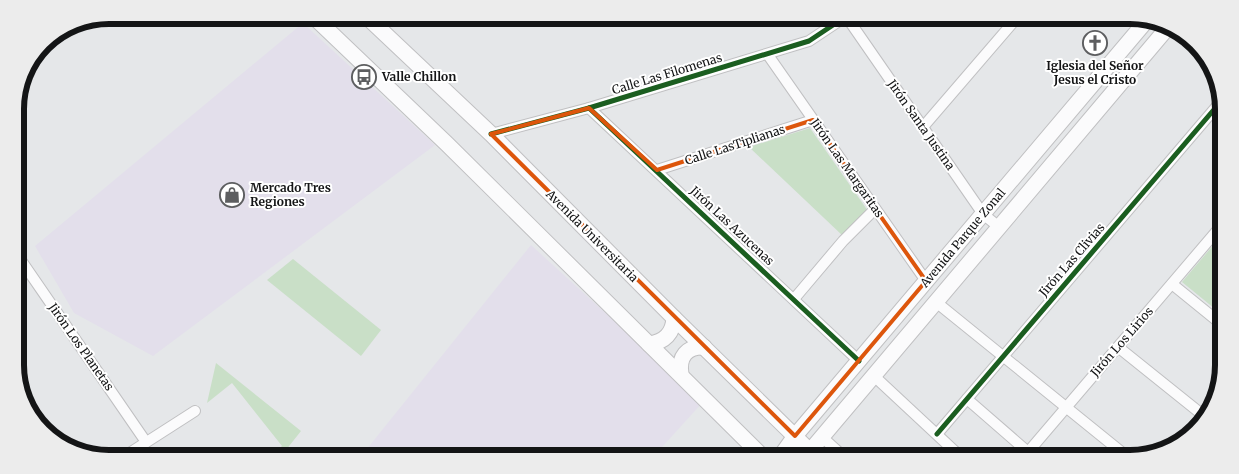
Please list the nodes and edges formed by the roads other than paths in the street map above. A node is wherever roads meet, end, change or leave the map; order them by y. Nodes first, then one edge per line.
1 (321, 24) edge
2 (374, 24) edge
3 (833, 24) edge
4 (851, 24) edge
5 (1012, 24) edge
6 (1143, 25) edge
7 (1164, 31) edge
8 (768, 55) junction
9 (589, 108) junction
10 (1215, 108) edge
11 (813, 120) junction
12 (923, 128) junction
13 (491, 134) junction
14 (657, 170) junction
15 (875, 209) junction
16 (983, 214) junction
17 (999, 226) junction
18 (1215, 233) edge
19 (24, 265) edge
20 (926, 281) junction
21 (1172, 284) junction
22 (794, 299) junction
23 (936, 302) junction
24 (674, 318) junction
25 (1215, 319) edge
26 (650, 344) junction
27 (704, 347) junction
28 (1118, 347) junction
29 (1003, 356) junction
30 (858, 361) junction
31 (680, 374) junction
32 (874, 376) junction
33 (967, 399) junction
34 (1066, 407) junction
35 (195, 411) dead end
36 (1200, 413) edge
37 (937, 434) junction
38 (795, 436) junction
39 (822, 437) junction
40 (146, 442) junction
41 (134, 450) edge
42 (756, 450) edge
43 (785, 450) edge
44 (807, 450) edge
45 (814, 450) edge
46 (836, 450) edge
47 (954, 450) edge
48 (1020, 450) edge
49 (1029, 450) edge
50 (1119, 450) edge

1 - 26 main road
2 - 13 main road, Avenida Universitaria
3 - 8 street, Calle Las Filomenas
4 - 12 street, Jirón Santa Justina
5 - 12 street
6 - 16 main road, Avenida Parque Zonal
7 - 17 main road, Avenida Parque Zonal
8 - 9 street, Calle Las Filomenas
8 - 11 street, Jirón Las Margaritas
9 - 13 street, Calle Las Filomenas
9 - 14 street, Jirón Las Azucenas
10 - 29 street, Jirón Las Clivias
11 - 14 street, Calle LasTiplianas
11 - 15 street, Jirón Las Margaritas
12 - 16 street, Jirón Santa Justina
13 - 24 main road, Avenida Universitaria
14 - 22 street, Jirón Las Azucenas
15 - 20 street, Jirón Las Margaritas
15 - 22 street
16 - 17 street, Jirón Santa Justina
16 - 20 main road, Avenida Parque Zonal
17 - 23 main road, Avenida Parque Zonal
18 - 21 street, Jirón Los Lirios
19 - 40 street, Jirón Los Planetas
20 - 30 main road, Avenida Parque Zonal
21 - 25 street
21 - 28 street, Jirón Los Lirios
22 - 30 street, Jirón Las Azucenas
23 - 29 street
23 - 32 main road, Avenida Parque Zonal
24 - 26 main road
24 - 27 main road, Avenida Universitaria
26 - 31 main road
27 - 31 main road
27 - 38 main road, Avenida Universitaria
28 - 34 street, Jirón Los Lirios
28 - 36 street
29 - 33 street, Jirón Las Clivias
29 - 34 street
30 - 38 main road, Avenida Parque Zonal
31 - 42 main road
32 - 37 street
32 - 39 main road, Avenida Parque Zonal
33 - 37 street, Jirón Las Clivias
33 - 48 street
34 - 49 street, Jirón Los Lirios
34 - 50 street
35 - 40 street
37 - 47 street
38 - 43 main road, Avenida Parque Zonal
38 - 44 main road, Avenida Universitaria
39 - 45 main road, Avenida Parque Zonal
39 - 46 street
40 - 41 street

